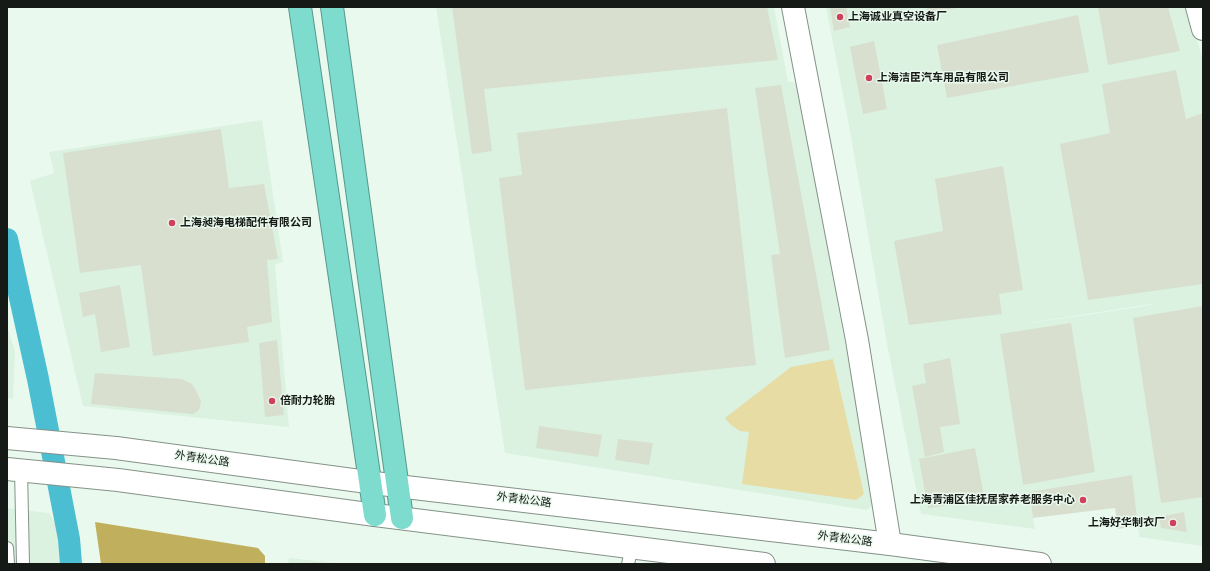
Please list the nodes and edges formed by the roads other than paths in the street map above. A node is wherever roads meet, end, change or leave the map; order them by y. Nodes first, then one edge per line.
1 (300, 7) edge
2 (332, 7) edge
3 (792, 7) edge
4 (1197, 7) edge
5 (1203, 29) edge
6 (7, 438) edge
7 (20, 470) edge
8 (370, 482) junction
9 (398, 486) junction
10 (375, 515) junction
11 (402, 518) junction
12 (890, 544) junction
13 (7, 548) edge
14 (630, 556) edge
15 (8, 564) edge
16 (23, 564) edge
17 (764, 564) edge
18 (1040, 564) edge

1 - 8 highway
2 - 9 highway
3 - 12 main road
4 - 5 main road
6 - 8 main road, 外青松公路
7 - 10 main road
7 - 16 lane
8 - 9 main road, 外青松公路
8 - 10 highway
9 - 11 highway
9 - 12 main road, 外青松公路
10 - 11 main road
11 - 14 main road
12 - 18 main road, 外青松公路
13 - 15 lane
14 - 17 main road

